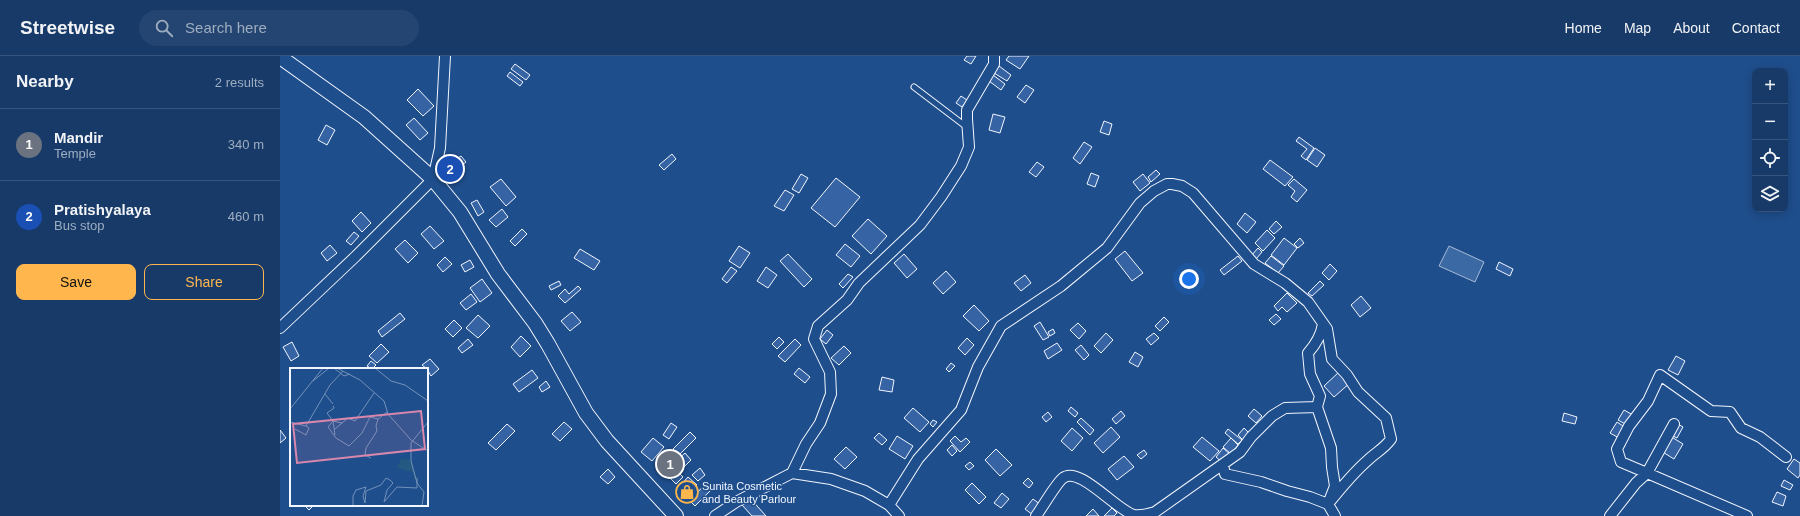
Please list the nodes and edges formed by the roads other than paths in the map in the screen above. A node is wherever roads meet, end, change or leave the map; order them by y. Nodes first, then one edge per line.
1 (445, 56) edge
2 (994, 56) edge
3 (280, 57) edge
4 (914, 87) dead end
5 (969, 129) junction
6 (433, 179) junction
7 (1323, 324) junction
8 (280, 328) edge
9 (1317, 406) junction
10 (1674, 424) dead end
11 (1786, 457) dead end
12 (1223, 465) junction
13 (1647, 473) junction
14 (792, 474) junction
15 (1328, 504) junction
16 (889, 505) junction
17 (676, 516) edge
18 (715, 516) edge
19 (900, 516) edge
20 (1036, 516) edge
21 (1335, 516) edge
22 (1610, 516) edge
23 (1747, 516) edge

1 - 6 street
2 - 5 street
3 - 6 main road
4 - 5 lane
5 - 14 street
6 - 8 street
6 - 17 main road
7 - 9 street
7 - 15 street
7 - 16 street
9 - 12 street
9 - 15 street
10 - 13 street
11 - 13 street
12 - 15 street
12 - 20 street
13 - 22 street
13 - 23 street
14 - 16 street
14 - 18 street
15 - 21 street
16 - 19 street

